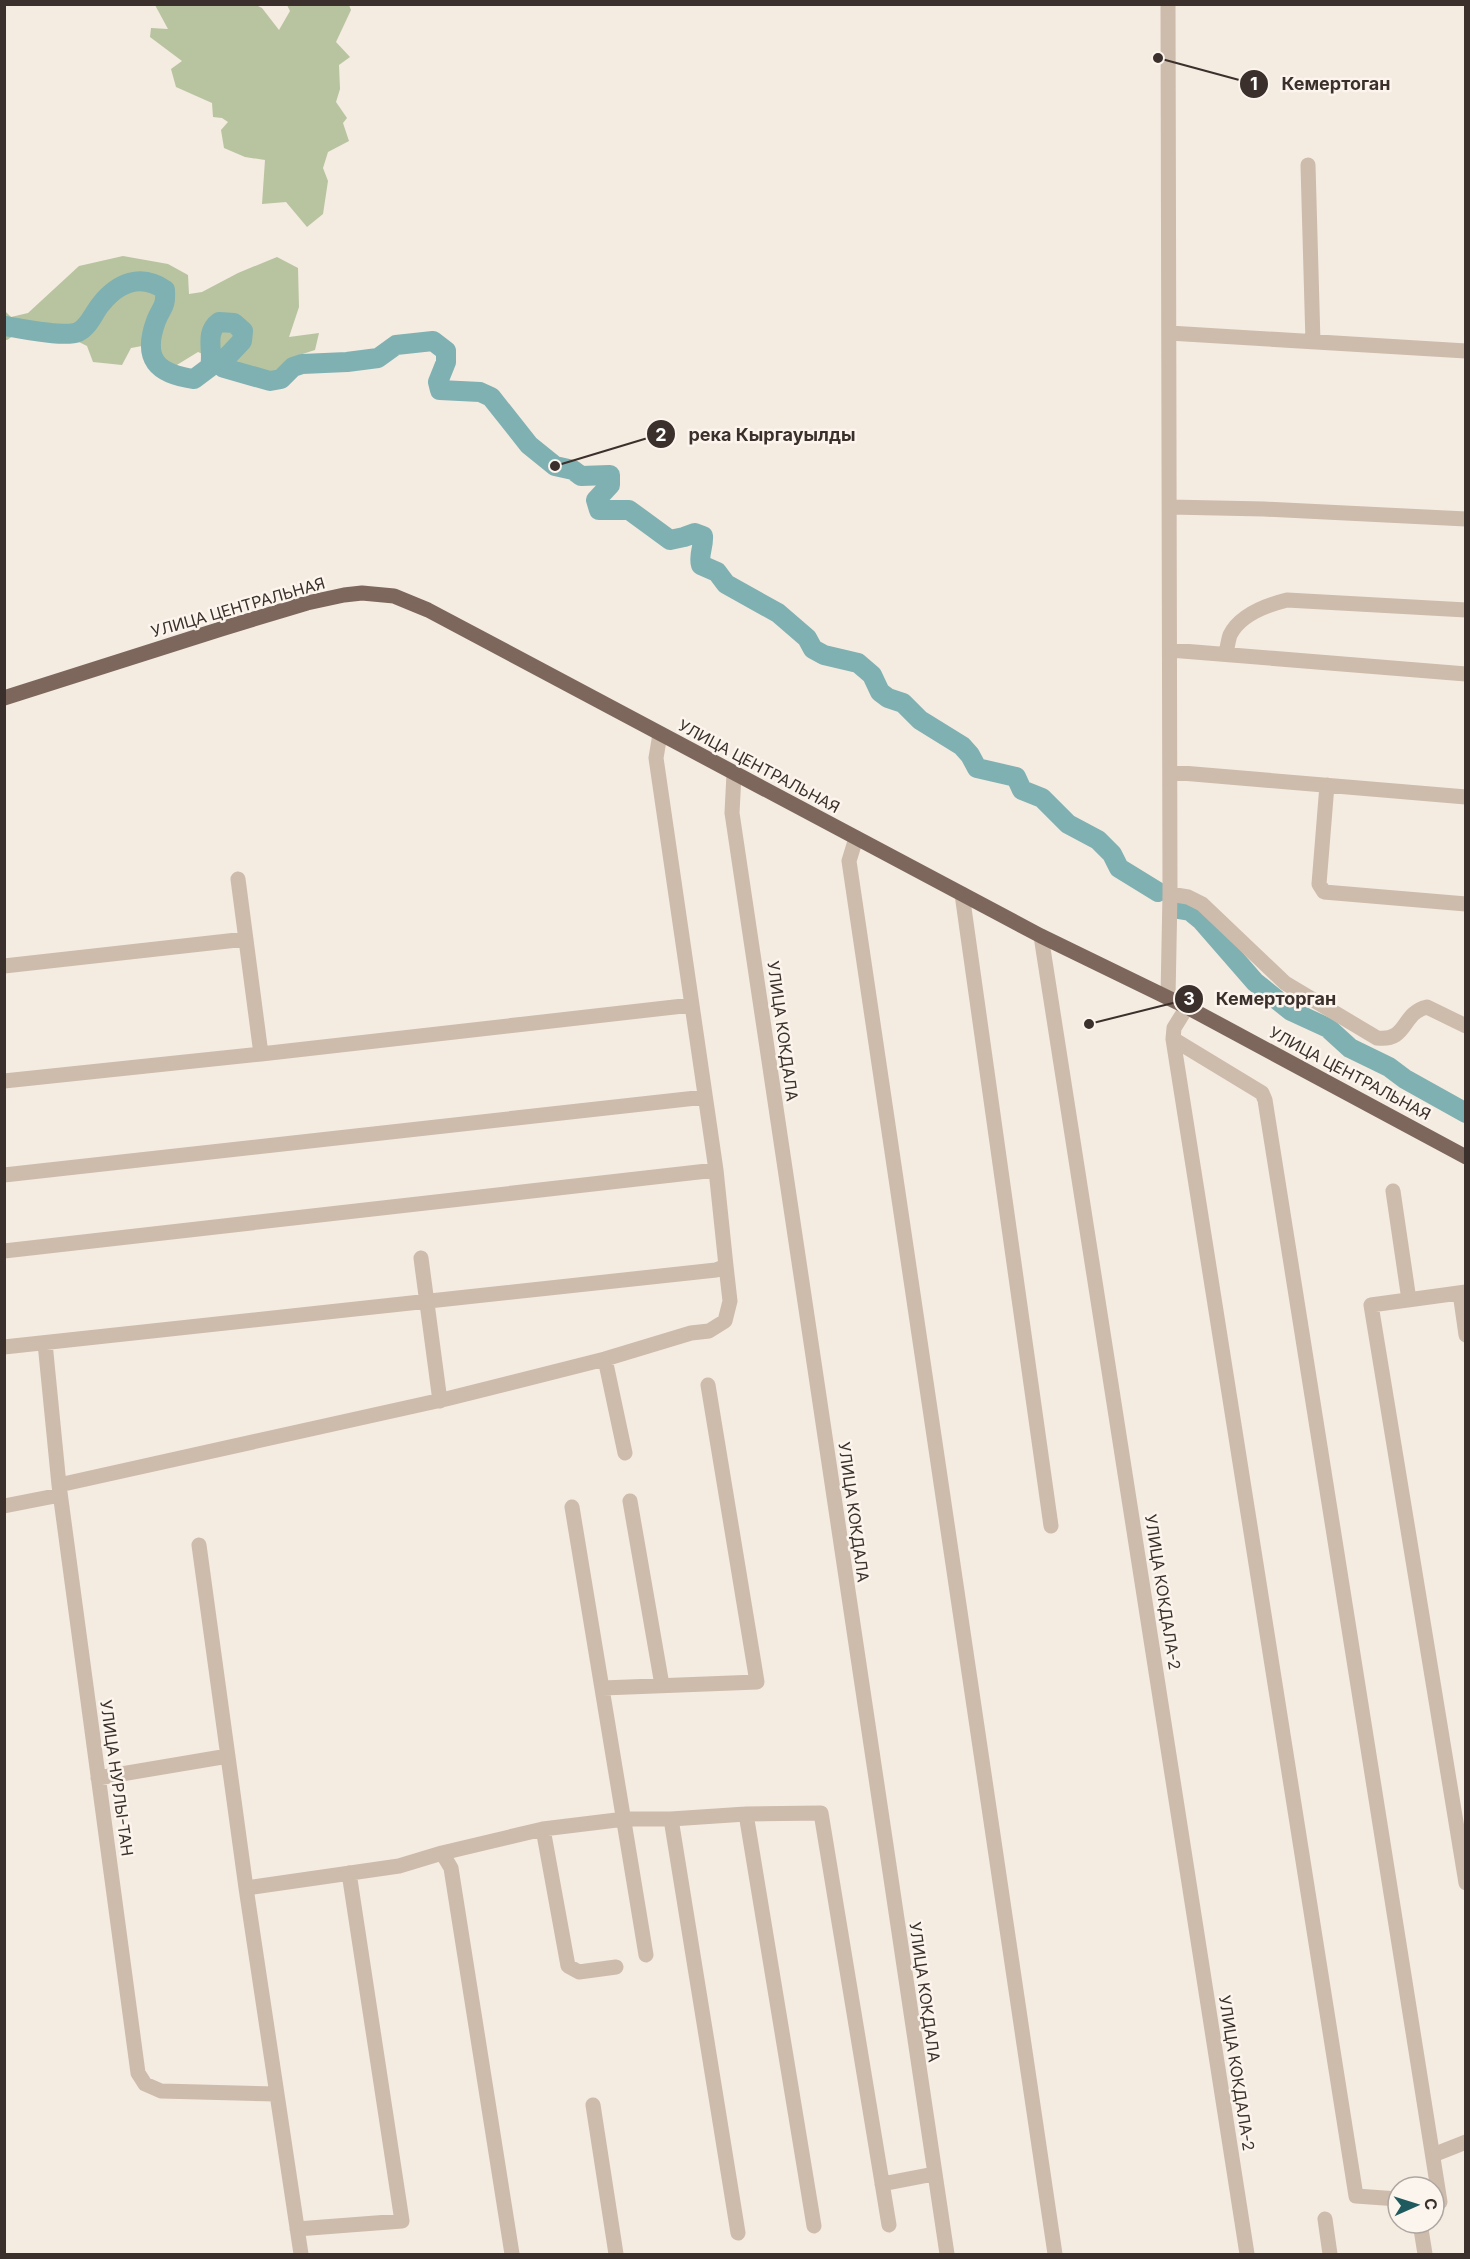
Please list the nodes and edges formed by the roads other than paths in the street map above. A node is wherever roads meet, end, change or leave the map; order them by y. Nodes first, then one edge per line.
1 (1168, 4) edge
2 (1308, 165) dead end
3 (1169, 333) junction
4 (1313, 342) junction
5 (1466, 351) edge
6 (1170, 507) junction
7 (1466, 519) edge
8 (1466, 610) edge
9 (1170, 650) junction
10 (1226, 654) junction
11 (1466, 674) edge
12 (4, 698) edge
13 (660, 734) junction
14 (1170, 772) junction
15 (734, 774) junction
16 (1327, 785) junction
17 (1466, 797) edge
18 (856, 838) junction
19 (238, 879) dead end
20 (962, 894) junction
21 (1170, 894) junction
22 (1466, 904) edge
23 (1041, 936) junction
24 (246, 939) junction
25 (4, 966) edge
26 (1168, 997) junction
27 (692, 1005) junction
28 (1186, 1007) junction
29 (1466, 1026) edge
30 (1173, 1039) junction
31 (261, 1054) junction
32 (4, 1081) edge
33 (705, 1097) junction
34 (1466, 1156) edge
35 (716, 1170) junction
36 (4, 1175) edge
37 (1393, 1191) dead end
38 (4, 1251) edge
39 (422, 1258) dead end
40 (726, 1266) junction
41 (1463, 1293) edge
42 (1409, 1300) junction
43 (427, 1301) junction
44 (1466, 1335) edge
45 (45, 1343) junction
46 (4, 1347) edge
47 (605, 1359) junction
48 (708, 1385) dead end
49 (440, 1401) junction
50 (625, 1453) dead end
51 (60, 1490) junction
52 (630, 1501) dead end
53 (4, 1506) edge
54 (572, 1507) dead end
55 (1051, 1526) dead end
56 (199, 1545) dead end
57 (662, 1685) junction
58 (603, 1688) junction
59 (228, 1756) junction
60 (98, 1778) junction
61 (746, 1814) junction
62 (625, 1819) junction
63 (671, 1819) junction
64 (543, 1829) junction
65 (442, 1853) junction
66 (349, 1873) junction
67 (1466, 1882) edge
68 (246, 1888) junction
69 (646, 1955) dead end
70 (616, 1967) dead end
71 (276, 2094) junction
72 (593, 2105) dead end
73 (1466, 2142) edge
74 (1433, 2155) junction
75 (934, 2174) junction
76 (1436, 2175) edge
77 (882, 2184) junction
78 (1386, 2198) edge
79 (1325, 2218) dead end
80 (889, 2225) dead end
81 (814, 2226) dead end
82 (297, 2229) junction
83 (738, 2233) dead end
84 (1422, 2235) edge
85 (301, 2254) edge
86 (512, 2254) edge
87 (616, 2254) edge
88 (947, 2254) edge
89 (1055, 2254) edge
90 (1246, 2254) edge
91 (1330, 2254) edge
92 (1425, 2254) edge

1 - 3 street
2 - 4 street
3 - 4 street
3 - 6 street
4 - 5 street
6 - 7 street
6 - 9 street
8 - 10 street
9 - 10 street
9 - 14 street
10 - 11 street
12 - 13 main road, УЛИЦА ЦЕНТРАЛЬНАЯ
13 - 15 main road, УЛИЦА ЦЕНТРАЛЬНАЯ
13 - 27 street
14 - 16 street
14 - 21 street
15 - 18 main road, УЛИЦА ЦЕНТРАЛЬНАЯ
15 - 75 street, УЛИЦА КОКДАЛА
16 - 17 street
16 - 22 street
18 - 20 main road, УЛИЦА ЦЕНТРАЛЬНАЯ
18 - 89 street
19 - 24 street
20 - 23 main road, УЛИЦА ЦЕНТРАЛЬНАЯ
20 - 55 street
21 - 26 street
21 - 29 street
23 - 26 main road, УЛИЦА ЦЕНТРАЛЬНАЯ
23 - 90 street, УЛИЦА КОКДАЛА-2
24 - 25 street
24 - 31 street
26 - 28 main road, УЛИЦА ЦЕНТРАЛЬНАЯ
27 - 31 street
27 - 33 street
28 - 30 street
28 - 34 main road, УЛИЦА ЦЕНТРАЛЬНАЯ
30 - 74 street
30 - 78 street
31 - 32 street
33 - 35 street
33 - 36 street
35 - 38 street
35 - 40 street
37 - 42 street
39 - 43 street
40 - 43 street
40 - 47 street
41 - 42 street
41 - 44 street
42 - 67 street
43 - 45 street
43 - 49 street
45 - 46 street
45 - 51 street, УЛИЦА НУРЛЫ-ТАН
47 - 49 street
47 - 50 street
48 - 57 street
49 - 51 street
51 - 53 street
51 - 60 street, УЛИЦА НУРЛЫ-ТАН
52 - 57 street
54 - 58 street
56 - 59 street
57 - 58 street
58 - 62 street
59 - 60 street
59 - 68 street
60 - 71 street, УЛИЦА НУРЛЫ-ТАН
61 - 63 street
61 - 77 street
61 - 81 street
62 - 63 street
62 - 64 street
62 - 69 street
63 - 83 street
64 - 65 street
64 - 70 street
65 - 66 street
65 - 86 street
66 - 68 street
66 - 82 street
68 - 71 street
71 - 82 street
72 - 87 street
73 - 74 street
74 - 76 street
75 - 77 street
75 - 88 street, УЛИЦА КОКДАЛА
77 - 80 street
79 - 91 street
82 - 85 street
84 - 92 street

